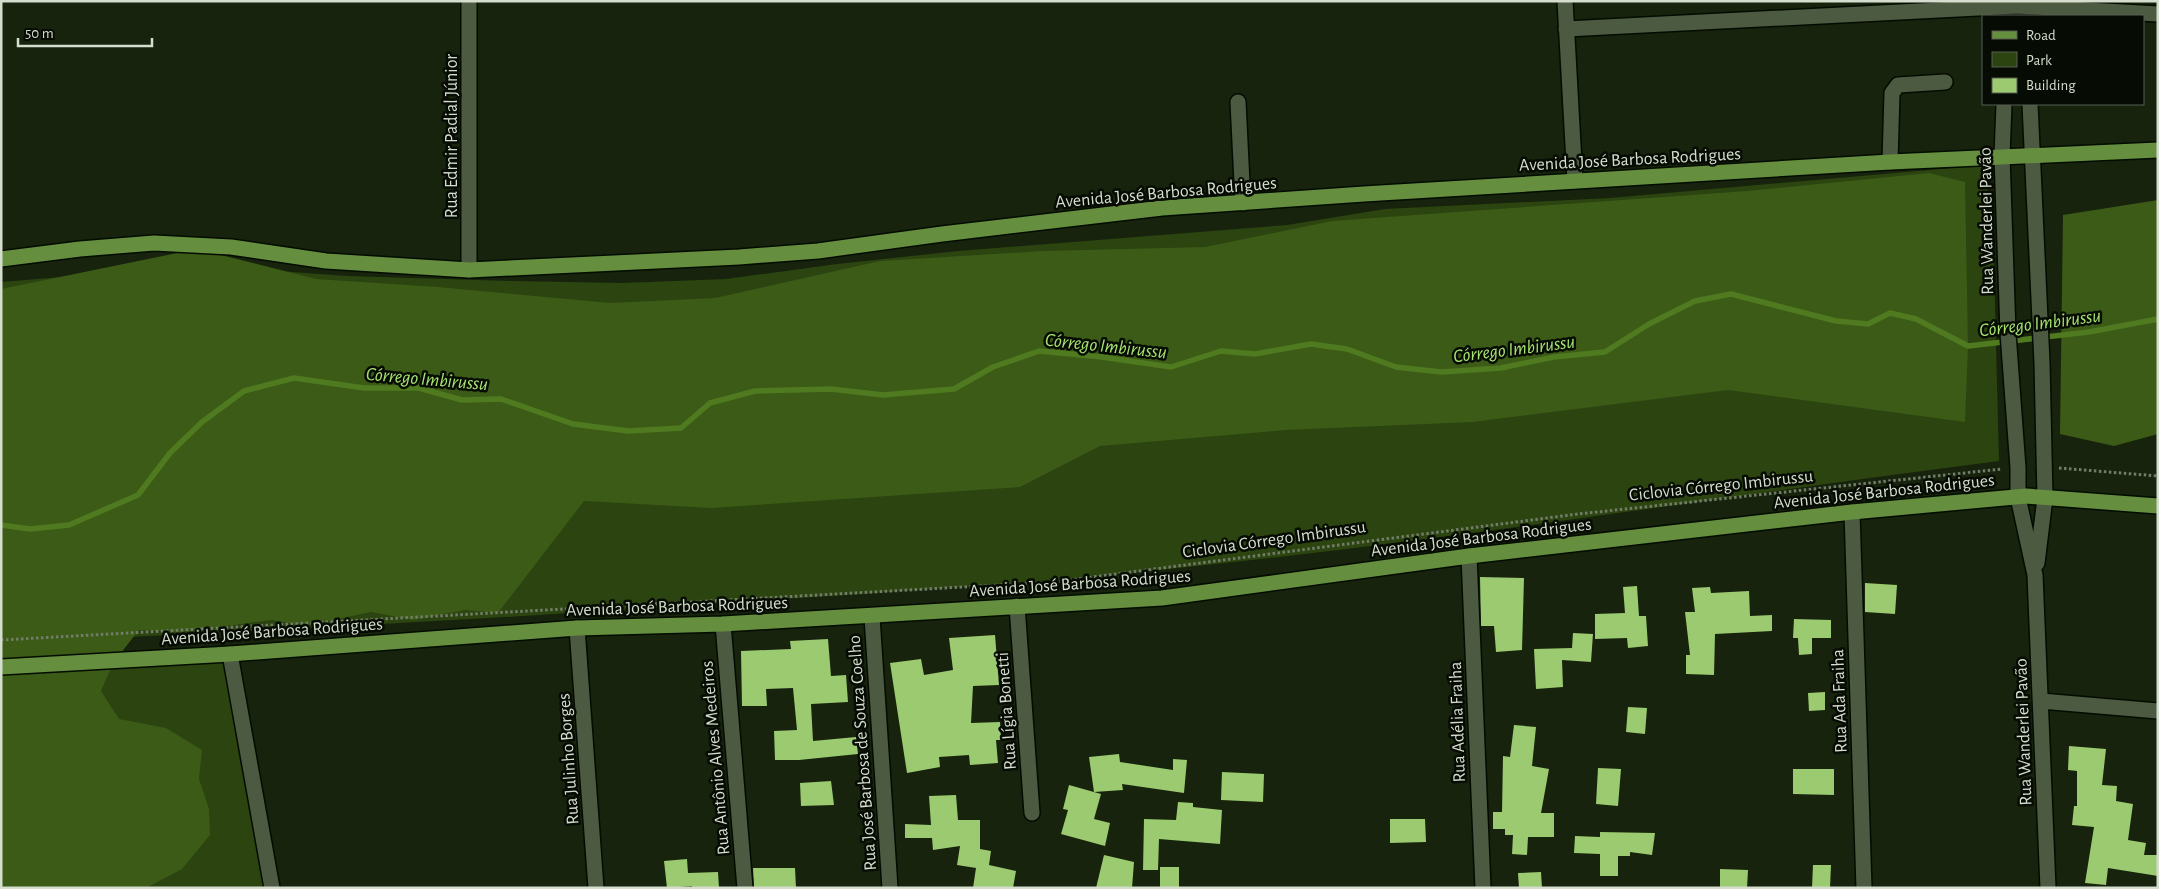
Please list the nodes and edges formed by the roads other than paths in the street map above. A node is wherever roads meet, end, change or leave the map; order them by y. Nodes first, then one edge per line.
1 (469, 1) edge
2 (1565, 1) edge
3 (2017, 8) edge
4 (2158, 14) edge
5 (1566, 29) junction
6 (1945, 82) dead end
7 (1238, 102) dead end
8 (2004, 105) edge
9 (2030, 105) edge
10 (2158, 150) edge
11 (2033, 154) junction
12 (2002, 156) junction
13 (1890, 162) junction
14 (1576, 181) junction
15 (1243, 203) junction
16 (1, 259) edge
17 (469, 270) junction
18 (2018, 497) junction
19 (2045, 498) junction
20 (2158, 506) edge
21 (1852, 512) junction
22 (1469, 556) junction
23 (2035, 575) junction
24 (1017, 606) junction
25 (872, 616) junction
26 (723, 624) junction
27 (577, 628) junction
28 (230, 654) junction
29 (1, 668) edge
30 (2041, 702) junction
31 (2158, 711) edge
32 (1032, 813) dead end
33 (272, 888) edge
34 (596, 888) edge
35 (745, 888) edge
36 (890, 888) edge
37 (1483, 888) edge
38 (1864, 888) edge
39 (2048, 888) edge

1 - 17 street, Rua Edmir Padial Júnior
2 - 5 street
3 - 4 street
3 - 5 street
5 - 14 street
6 - 13 street
7 - 15 street
8 - 12 street, Rua Wanderlei Pavão
9 - 11 street, Rua Wanderlei Pavão
10 - 11 main road, Avenida José Barbosa Rodrigues
11 - 12 main road, Avenida José Barbosa Rodrigues
11 - 19 street, Rua Wanderlei Pavão
12 - 13 main road, Avenida José Barbosa Rodrigues
12 - 18 street, Rua Wanderlei Pavão
13 - 14 main road, Avenida José Barbosa Rodrigues
14 - 15 main road, Avenida José Barbosa Rodrigues
15 - 17 main road, Avenida José Barbosa Rodrigues
16 - 17 main road, Avenida José Barbosa Rodrigues
18 - 19 main road, Avenida José Barbosa Rodrigues
18 - 21 main road, Avenida José Barbosa Rodrigues
18 - 23 street, Rua Wanderlei Pavão
19 - 20 main road, Avenida José Barbosa Rodrigues
19 - 23 street, Rua Wanderlei Pavão
21 - 22 main road, Avenida José Barbosa Rodrigues
21 - 38 street, Rua Ada Fraiha
22 - 24 main road, Avenida José Barbosa Rodrigues
22 - 37 street, Rua Adélia Fraiha
23 - 30 street, Rua Wanderlei Pavão
24 - 25 main road, Avenida José Barbosa Rodrigues
24 - 32 street, Rua Lígia Bonetti
25 - 26 main road, Avenida José Barbosa Rodrigues
25 - 36 street, Rua José Barbosa de Souza Coelho
26 - 27 main road, Avenida José Barbosa Rodrigues
26 - 35 street, Rua Antônio Alves Medeiros
27 - 28 main road, Avenida José Barbosa Rodrigues
27 - 34 street, Rua Julinho Borges
28 - 29 main road, Avenida José Barbosa Rodrigues
28 - 33 street
30 - 31 street
30 - 39 street, Rua Wanderlei Pavão

